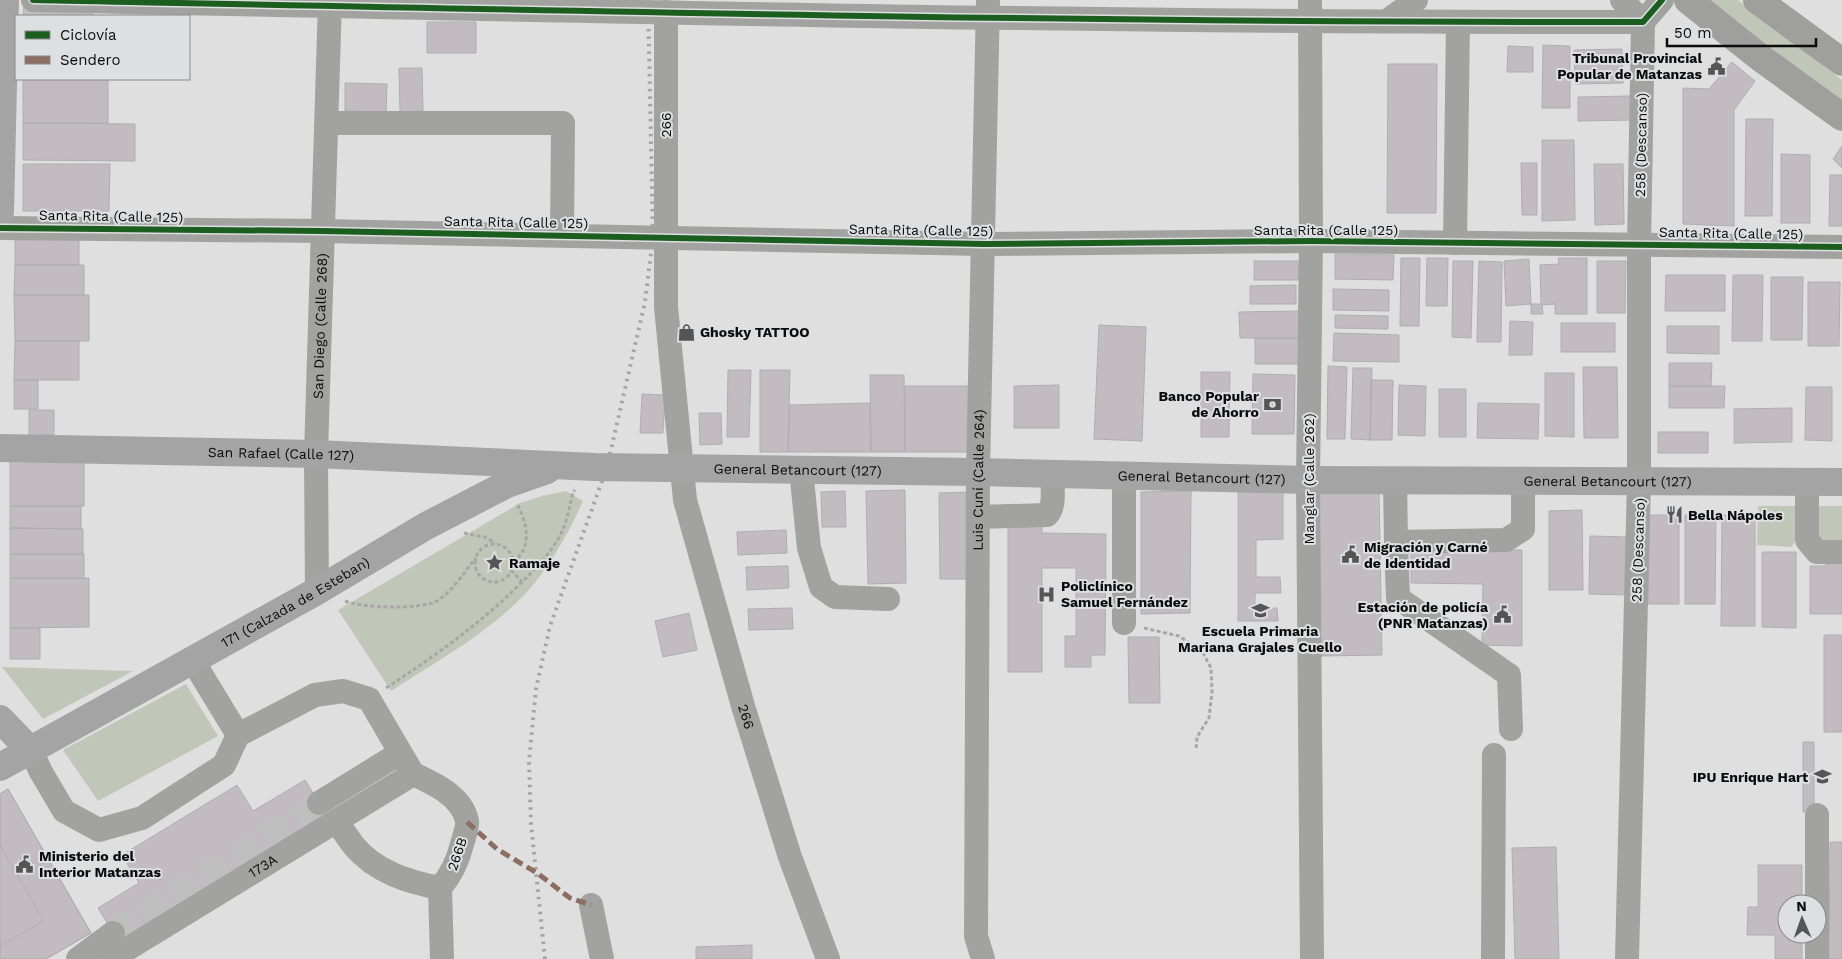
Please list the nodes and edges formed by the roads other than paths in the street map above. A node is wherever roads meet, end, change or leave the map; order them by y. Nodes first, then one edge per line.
1 (5, 0) edge
2 (33, 0) edge
3 (1416, 0) edge
4 (1622, 0) edge
5 (1662, 0) edge
6 (1688, 0) edge
7 (1757, 0) edge
8 (330, 3) edge
9 (988, 9) edge
10 (1310, 11) edge
11 (666, 12) junction
12 (1387, 21) junction
13 (1458, 22) junction
14 (1643, 22) junction
15 (1842, 62) edge
16 (1842, 118) edge
17 (327, 124) junction
18 (0, 212) edge
19 (0, 228) edge
20 (322, 231) junction
21 (562, 235) junction
22 (666, 238) junction
23 (1311, 241) junction
24 (1455, 243) junction
25 (984, 244) junction
26 (1639, 245) junction
27 (1842, 247) edge
28 (0, 448) edge
29 (316, 454) junction
30 (562, 465) junction
31 (681, 468) junction
32 (801, 470) junction
33 (978, 472) junction
34 (1052, 474) junction
35 (1124, 476) junction
36 (1308, 480) junction
37 (1396, 480) junction
38 (1523, 481) junction
39 (1640, 481) junction
40 (1807, 482) junction
41 (1842, 482) edge
42 (978, 517) junction
43 (1396, 542) junction
44 (1842, 552) edge
45 (317, 591) junction
46 (888, 599) dead end
47 (1124, 623) road end
48 (193, 661) junction
49 (0, 720) edge
50 (1511, 730) dead end
51 (238, 734) junction
52 (0, 737) edge
53 (400, 753) junction
54 (1494, 755) dead end
55 (17, 758) edge
56 (413, 774) junction
57 (319, 803) tunnel mouth
58 (1817, 815) dead end
59 (336, 821) junction
60 (440, 888) junction
61 (591, 905) dead end
62 (113, 933) tunnel mouth
63 (78, 959) edge
64 (111, 959) edge
65 (442, 959) edge
66 (602, 959) edge
67 (828, 959) edge
68 (983, 959) edge
69 (1312, 959) edge
70 (1494, 959) edge
71 (1627, 959) edge
72 (1817, 959) edge

1 - 18 main road
2 - 8 street
3 - 12 street
4 - 14 street
5 - 14 street
6 - 16 highway
7 - 15 highway
8 - 11 street
8 - 17 street, San Diego (Calle 268)
9 - 10 street
9 - 11 street
9 - 25 street, Luis Cuní (Calle 264)
10 - 12 street
10 - 23 street, Manglar (Calle 262)
11 - 22 street, 266
12 - 13 street
13 - 14 street
13 - 24 street
14 - 26 street, 258 (Descanso)
17 - 20 street, San Diego (Calle 268)
17 - 21 street
19 - 20 street, Santa Rita (Calle 125)
20 - 21 street, Santa Rita (Calle 125)
20 - 29 street, San Diego (Calle 268)
21 - 22 street, Santa Rita (Calle 125)
22 - 25 street, Santa Rita (Calle 125)
22 - 31 street, 266
23 - 24 street, Santa Rita (Calle 125)
23 - 25 street, Santa Rita (Calle 125)
23 - 36 street, Manglar (Calle 262)
24 - 26 street, Santa Rita (Calle 125)
25 - 33 street, Luis Cuní (Calle 264)
26 - 27 street, Santa Rita (Calle 125)
26 - 39 street, 258 (Descanso)
28 - 29 main road, San Rafael (Calle 127)
29 - 30 main road, San Rafael (Calle 127)
29 - 45 street, San Diego (Calle 268)
30 - 31 main road, General Betancourt (127)
30 - 45 main road, 171 (Calzada de Esteban)
31 - 32 main road, General Betancourt (127)
31 - 67 street, 266
32 - 33 main road, General Betancourt (127)
32 - 46 street
33 - 34 main road, General Betancourt (127)
33 - 42 street, Luis Cuní (Calle 264)
34 - 35 main road, General Betancourt (127)
34 - 42 street
35 - 36 main road, General Betancourt (127)
35 - 47 street
36 - 37 main road, General Betancourt (127)
36 - 69 street, Manglar (Calle 262)
37 - 38 main road, General Betancourt (127)
37 - 43 street
38 - 39 main road, General Betancourt (127)
38 - 43 street
39 - 40 main road, General Betancourt (127)
39 - 71 street, 258 (Descanso)
40 - 41 main road, General Betancourt (127)
40 - 44 street
42 - 68 street, Luis Cuní (Calle 264)
43 - 50 street
45 - 48 main road, 171 (Calzada de Esteban)
48 - 51 street
48 - 55 main road, 171 (Calzada de Esteban)
49 - 55 main road
51 - 53 street
51 - 55 street
52 - 55 main road
53 - 56 street
53 - 57 street
54 - 70 street
56 - 59 street, 173A
56 - 60 street, 266B
58 - 72 street
59 - 60 street
59 - 64 street, 173A
60 - 65 street
61 - 66 street
62 - 63 street

